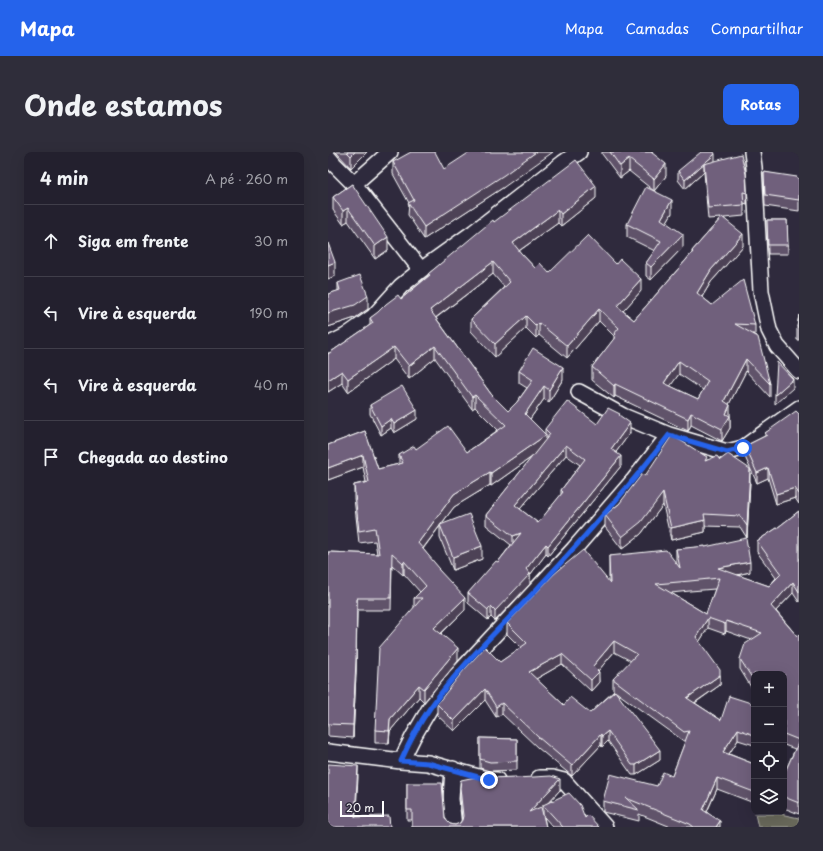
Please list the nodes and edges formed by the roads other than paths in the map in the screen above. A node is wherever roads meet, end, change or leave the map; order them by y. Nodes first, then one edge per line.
1 (390, 152) edge
2 (579, 152) edge
3 (752, 152) edge
4 (328, 157) edge
5 (354, 184) junction
6 (421, 270) junction
7 (328, 345) edge
8 (799, 371) edge
9 (579, 392) dead end
10 (799, 408) edge
11 (669, 435) junction
12 (328, 752) edge
13 (401, 761) junction
14 (453, 769) junction
15 (454, 827) edge
16 (605, 827) edge

1 - 5 street
2 - 6 street
3 - 8 street
4 - 5 street
5 - 6 street
6 - 7 street
9 - 11 street
10 - 11 street
11 - 13 street
12 - 13 street
13 - 14 street
14 - 15 street
14 - 16 street

